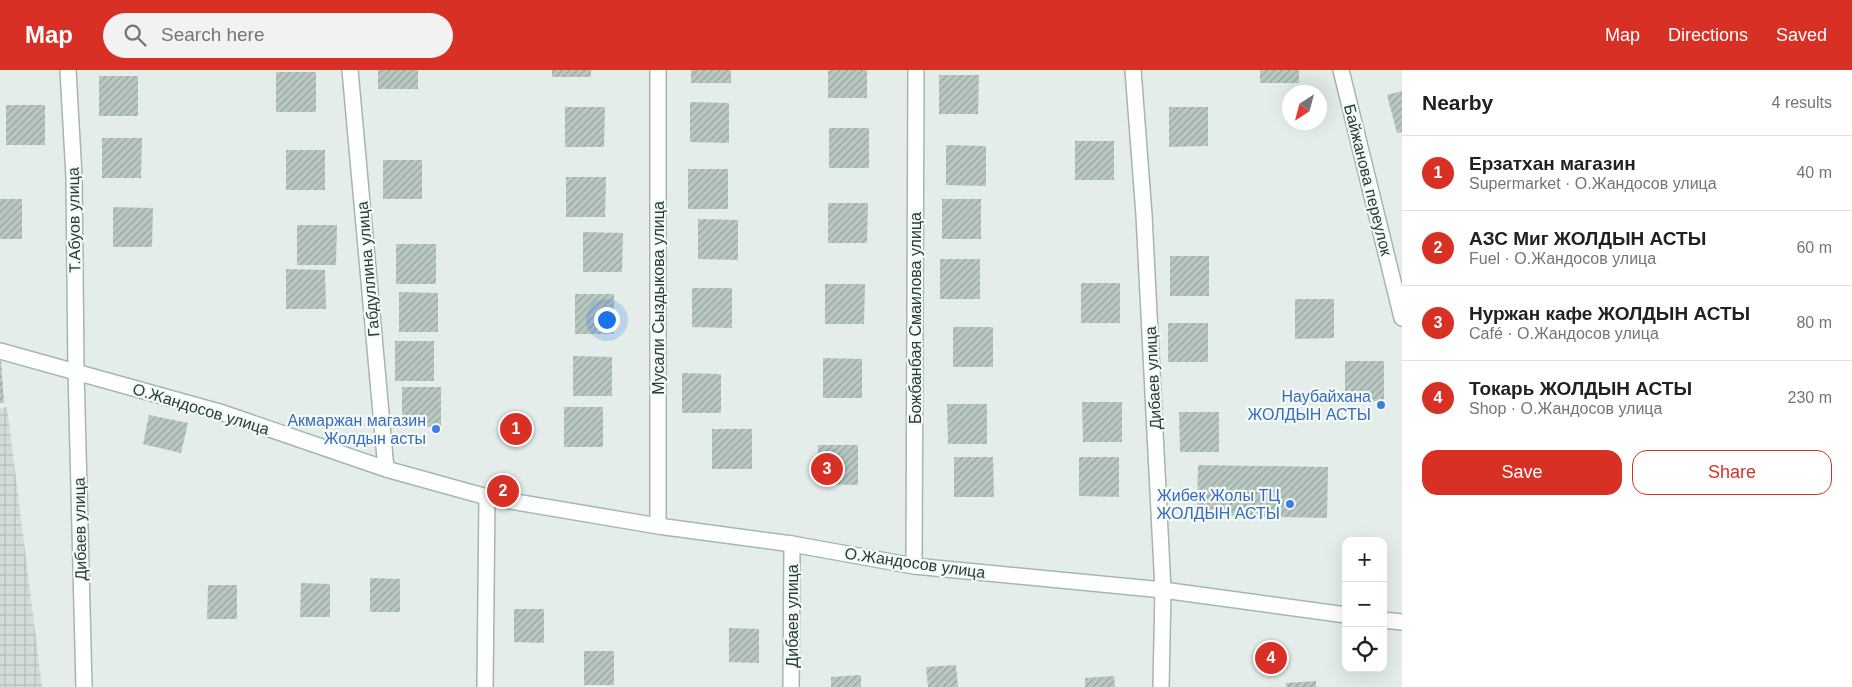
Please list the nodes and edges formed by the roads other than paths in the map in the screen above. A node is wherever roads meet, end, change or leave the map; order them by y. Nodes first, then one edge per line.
1 (68, 70) edge
2 (350, 70) edge
3 (658, 70) edge
4 (916, 70) edge
5 (1133, 70) edge
6 (1341, 70) edge
7 (1402, 318) edge
8 (0, 351) edge
9 (76, 371) junction
10 (386, 469) junction
11 (487, 497) junction
12 (658, 526) junction
13 (792, 544) junction
14 (914, 566) junction
15 (1164, 590) junction
16 (1342, 613) edge
17 (1387, 620) edge
18 (1402, 622) edge
19 (84, 687) edge
20 (485, 687) edge
21 (791, 687) edge
22 (1161, 687) edge

1 - 9 street, Т.Абуов улица
2 - 10 street, Габдуллина улица
3 - 12 street, Мусали Сыздыкова улица
4 - 14 street, Божбанбая Смаилова улица
5 - 15 street, Дибаев улица
6 - 7 street, Байжанова переулок
8 - 9 street, О.Жандосов улица
9 - 10 street, О.Жандосов улица
9 - 19 street, Дибаев улица
10 - 11 street, О.Жандосов улица
11 - 12 street, О.Жандосов улица
11 - 20 street
12 - 13 street, О.Жандосов улица
13 - 14 street, О.Жандосов улица
13 - 21 street, Дибаев улица
14 - 15 street, О.Жандосов улица
15 - 16 street, О.Жандосов улица
15 - 22 street, Дибаев улица
17 - 18 street

